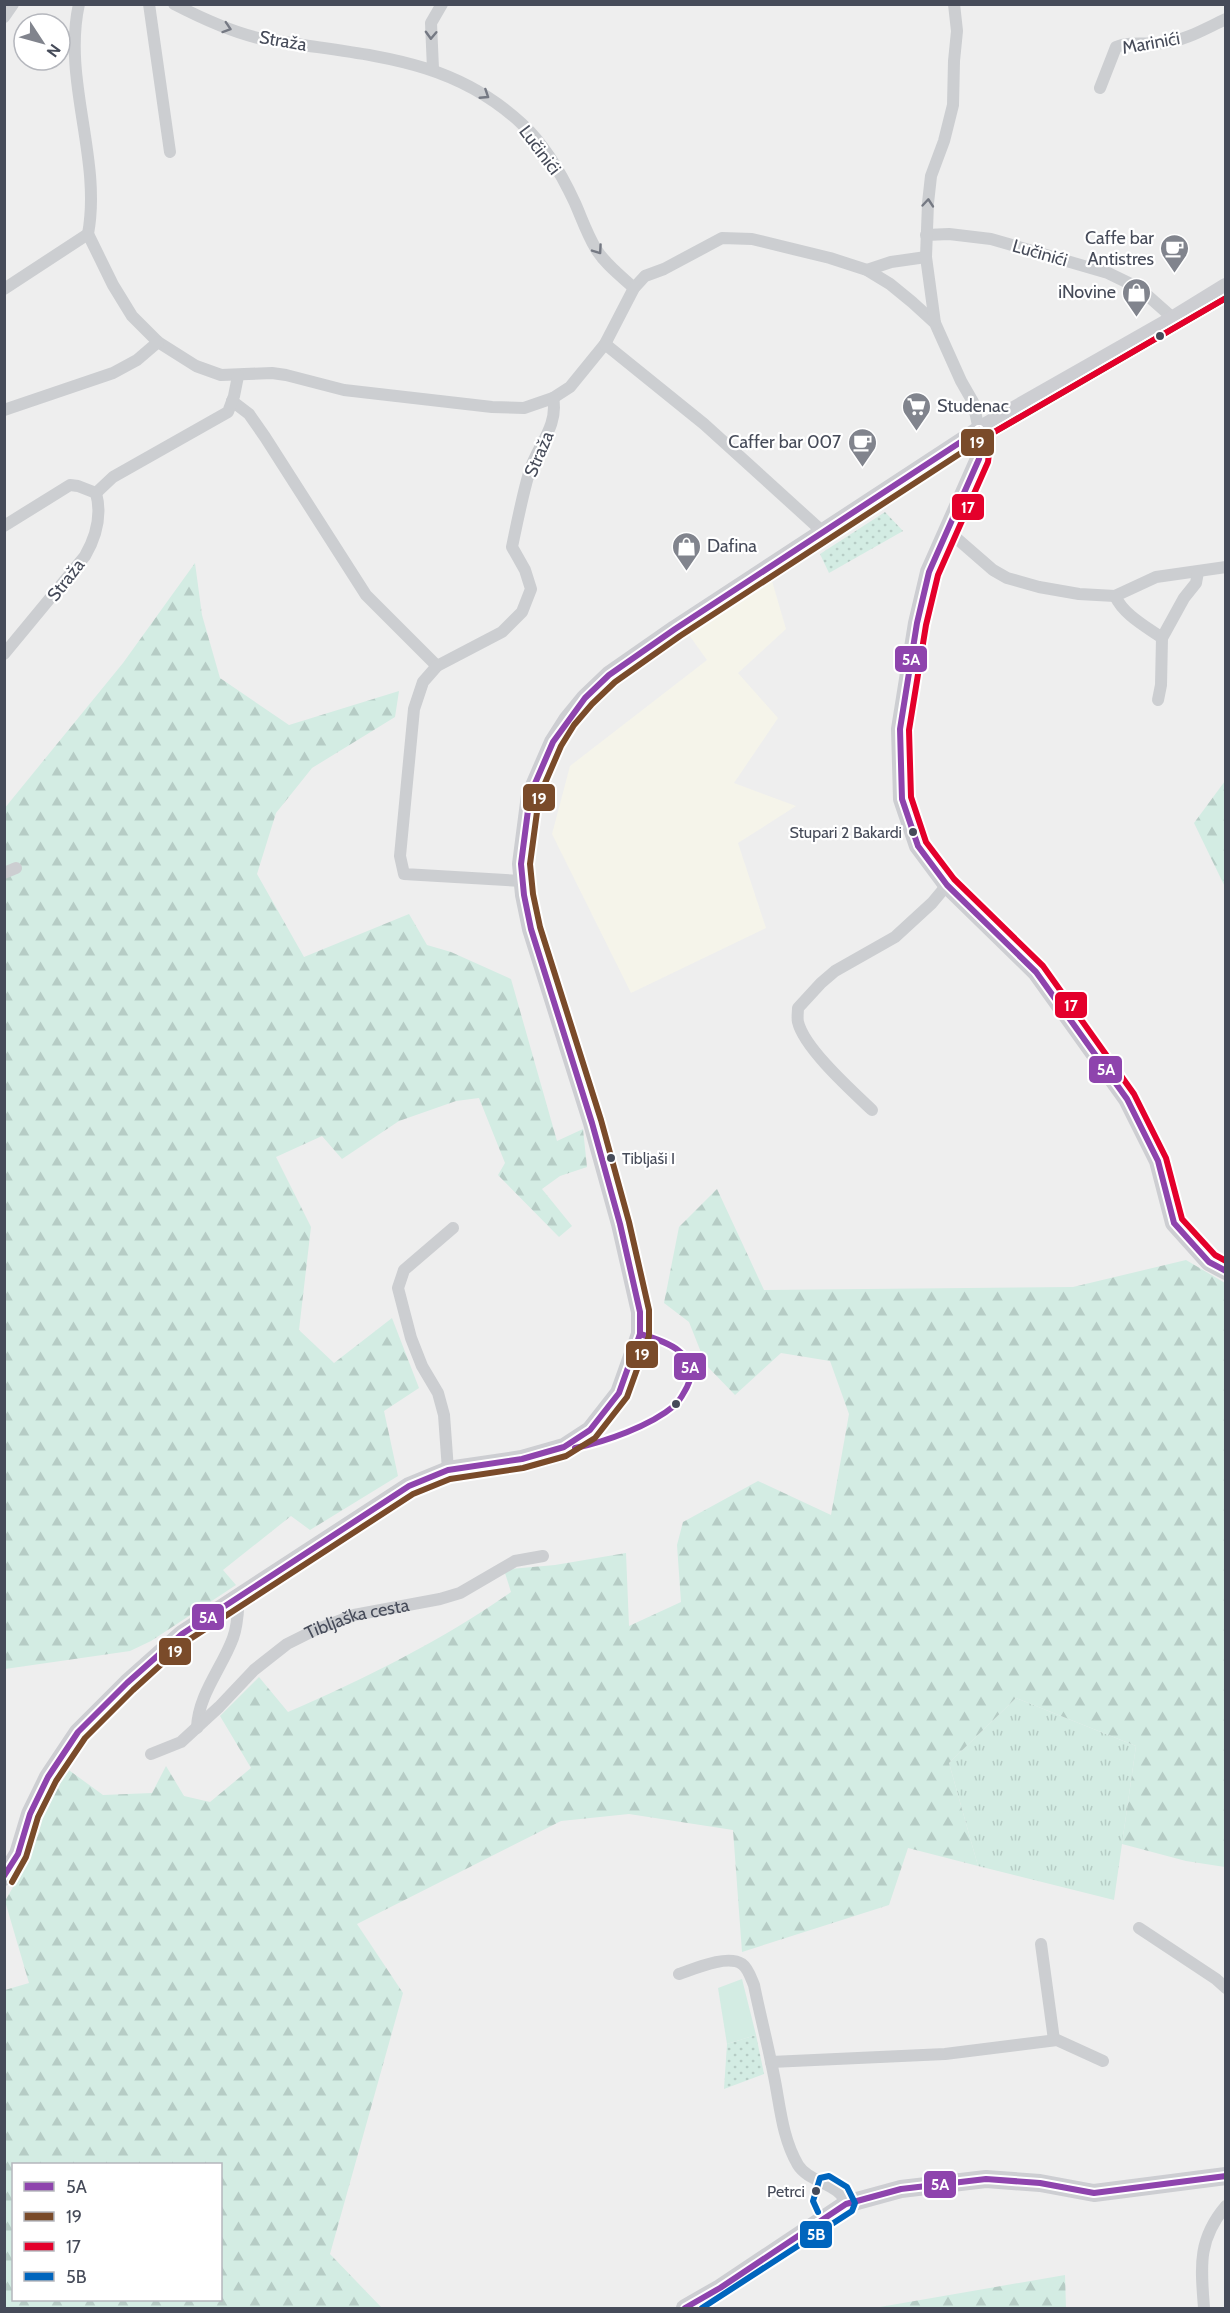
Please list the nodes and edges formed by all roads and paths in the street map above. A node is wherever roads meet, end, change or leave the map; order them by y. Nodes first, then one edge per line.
1 (13, 4) edge
2 (79, 4) edge
3 (149, 4) edge
4 (174, 4) edge
5 (442, 4) edge
6 (954, 4) edge
7 (4, 17) edge
8 (1226, 19) edge
9 (432, 69) junction
10 (1100, 88) dead end
11 (170, 152) dead end
12 (88, 234) junction
13 (926, 235) junction
14 (926, 257) junction
15 (867, 270) junction
16 (1226, 287) edge
17 (634, 288) junction
18 (4, 289) edge
19 (1174, 319) junction
20 (936, 323) junction
21 (158, 342) junction
22 (605, 344) junction
23 (238, 376) junction
24 (553, 398) junction
25 (232, 401) junction
26 (4, 410) edge
27 (979, 430) junction
28 (96, 493) junction
29 (4, 526) edge
30 (947, 530) junction
31 (823, 532) junction
32 (1226, 567) edge
33 (1198, 572) junction
34 (1115, 596) junction
35 (1162, 638) junction
36 (4, 654) edge
37 (437, 666) junction
38 (1158, 700) dead end
39 (522, 881) junction
40 (946, 885) junction
41 (872, 1110) dead end
42 (453, 1228) dead end
43 (1226, 1272) edge
44 (448, 1470) junction
45 (543, 1556) dead end
46 (239, 1596) junction
47 (197, 1728) junction
48 (151, 1754) dead end
49 (4, 1877) edge
50 (1140, 1928) dead end
51 (1041, 1944) dead end
52 (680, 1974) dead end
53 (1226, 1988) edge
54 (1054, 2040) junction
55 (1103, 2061) dead end
56 (771, 2062) junction
57 (1226, 2176) edge
58 (846, 2204) junction
59 (1226, 2206) edge
60 (685, 2308) edge
61 (1204, 2308) edge

1 - 7 street
2 - 12 street
3 - 11 street
4 -> 9 street, Straža
5 -> 9 street
13 -> 6 street
8 - 10 street, Marinići
9 -> 17 street, Lučinići
12 - 18 street
12 - 21 street, Straža
13 - 14 street
13 - 19 street, Lučinići
14 - 15 street
14 - 20 street
15 - 17 street
15 - 20 street
16 - 19 street
17 - 22 street
19 - 27 street
20 - 27 street
21 - 23 street, Straža
21 - 26 street
22 - 24 street
22 - 31 street
23 - 24 street, Straža
23 - 25 street
24 - 37 street, Straža
25 - 28 street
25 - 37 street
27 - 30 street
27 - 31 street
28 - 29 street
28 - 36 street, Straža
30 - 34 street
30 - 40 street
31 - 39 street
32 - 33 street
33 - 34 street
33 - 35 street
34 - 35 street
35 - 38 street
37 - 39 street, Straža
39 - 44 street
40 - 41 street
40 - 43 street
42 - 44 street
44 - 46 street
45 - 47 street, Tibljaška cesta
46 - 47 street
46 - 49 street
47 - 48 street, Tibljaška cesta
50 - 53 street
51 - 54 street
52 - 56 street
54 - 55 street
54 - 56 street
56 - 58 street
57 - 58 street
58 - 60 street
59 - 61 street

